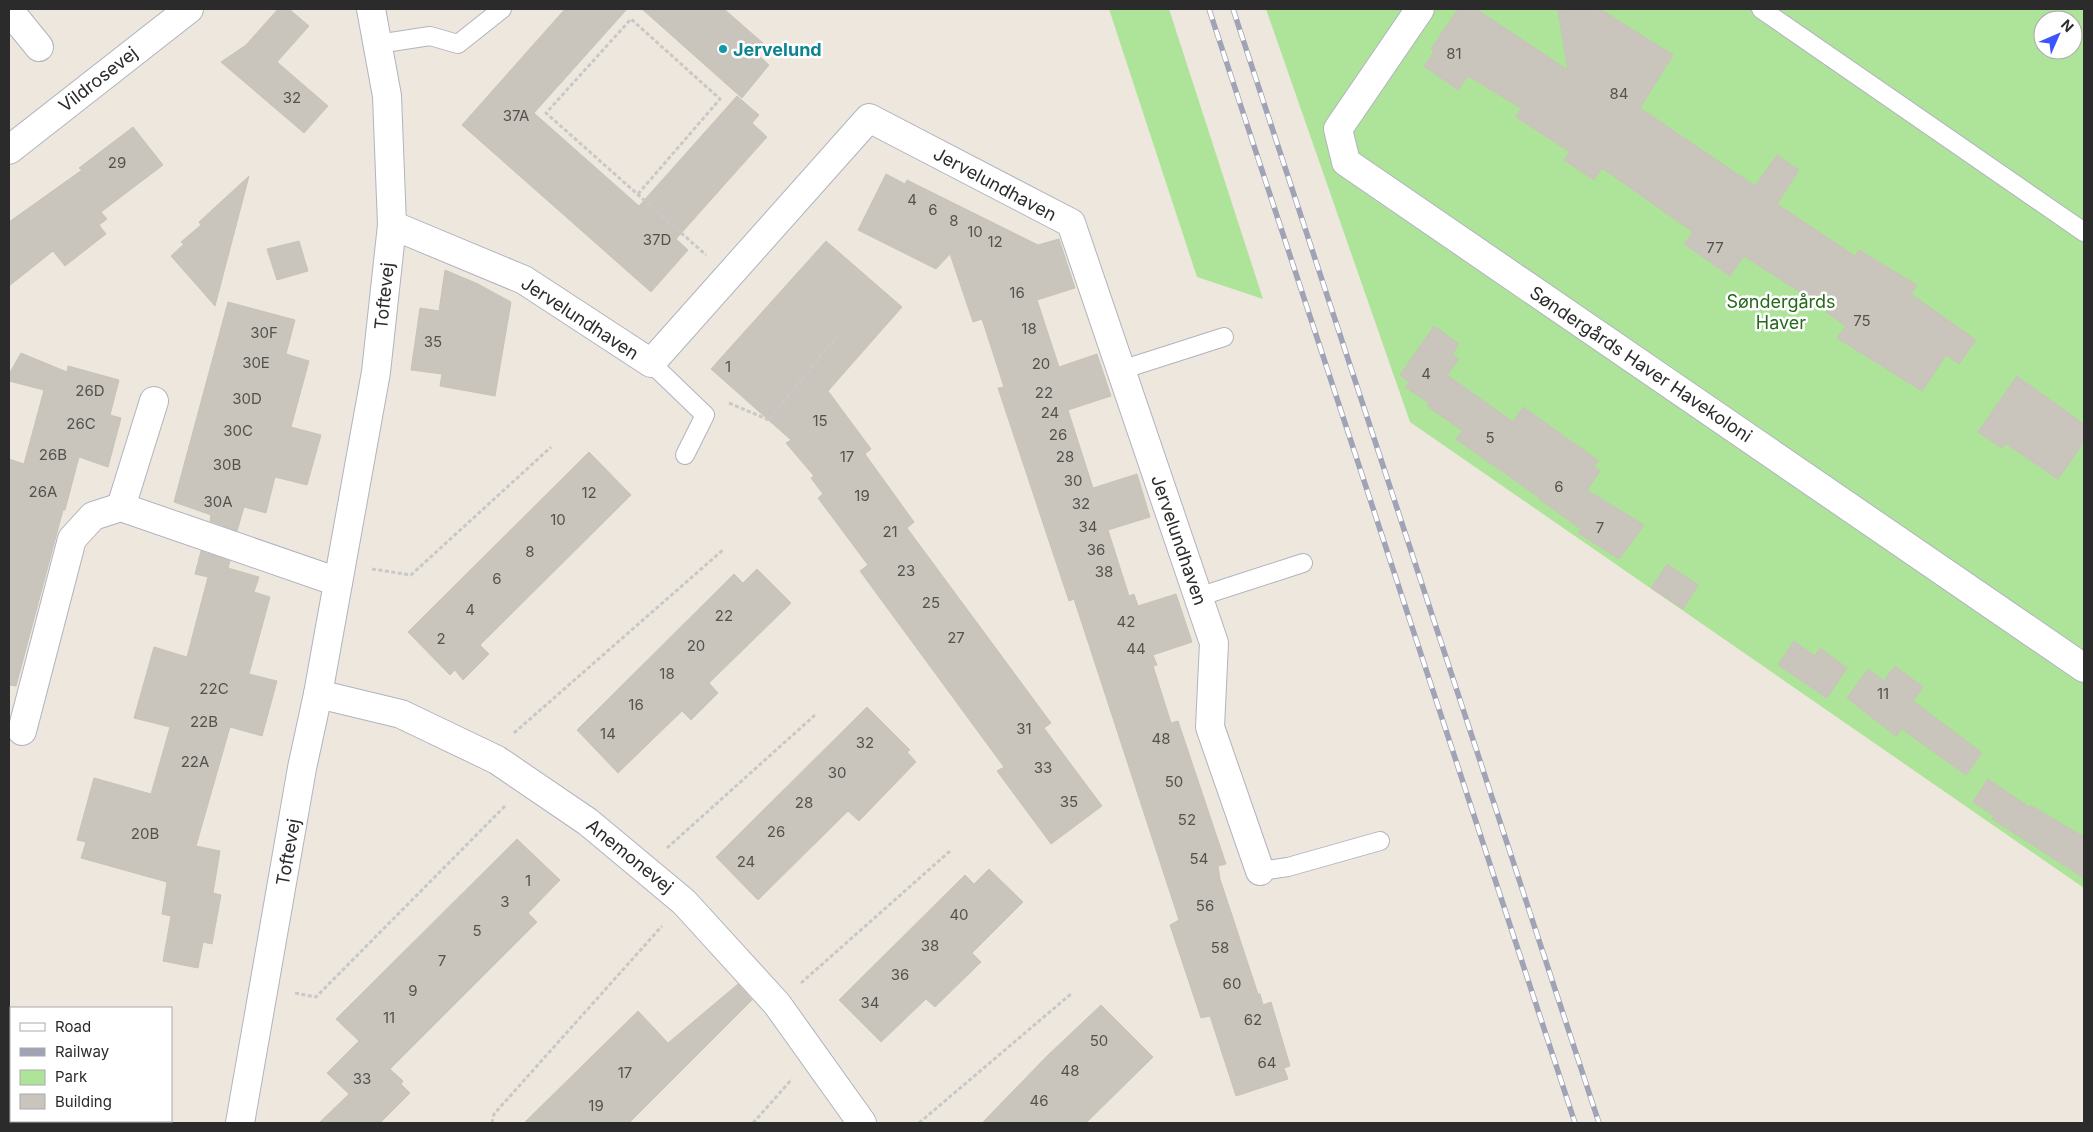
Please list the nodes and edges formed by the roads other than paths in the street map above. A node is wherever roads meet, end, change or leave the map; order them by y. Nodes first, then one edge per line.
1 (189, 9) edge
2 (371, 9) edge
3 (502, 9) edge
4 (1420, 9) edge
5 (1761, 9) edge
6 (9, 10) edge
7 (378, 44) junction
8 (39, 47) dead end
9 (9, 150) edge
10 (392, 225) junction
11 (2084, 232) edge
12 (1224, 337) dead end
13 (651, 363) junction
14 (1121, 370) junction
15 (154, 400) dead end
16 (685, 455) dead end
17 (121, 507) junction
18 (1303, 562) dead end
19 (340, 573) junction
20 (1198, 596) junction
21 (2084, 668) edge
22 (318, 694) junction
23 (22, 731) dead end
24 (1380, 841) dead end
25 (1260, 871) joint
26 (240, 1123) edge
27 (862, 1123) edge

1 - 9 street, Vildrosevej
2 - 7 street, Toftevej
3 - 7 lane
4 - 21 street, Søndergårds Haver Havekoloni
5 - 11 lane
6 - 8 street
7 - 10 street, Toftevej
10 - 13 street, Jervelundhaven
10 - 19 street, Toftevej
12 - 14 lane
13 - 14 street, Jervelundhaven
13 - 16 lane
14 - 20 street, Jervelundhaven
15 - 17 street
17 - 19 street
17 - 23 street
18 - 20 lane
19 - 22 street, Toftevej
20 - 25 street, Jervelundhaven
22 - 26 street, Toftevej
22 - 27 street, Anemonevej
24 - 25 lane

